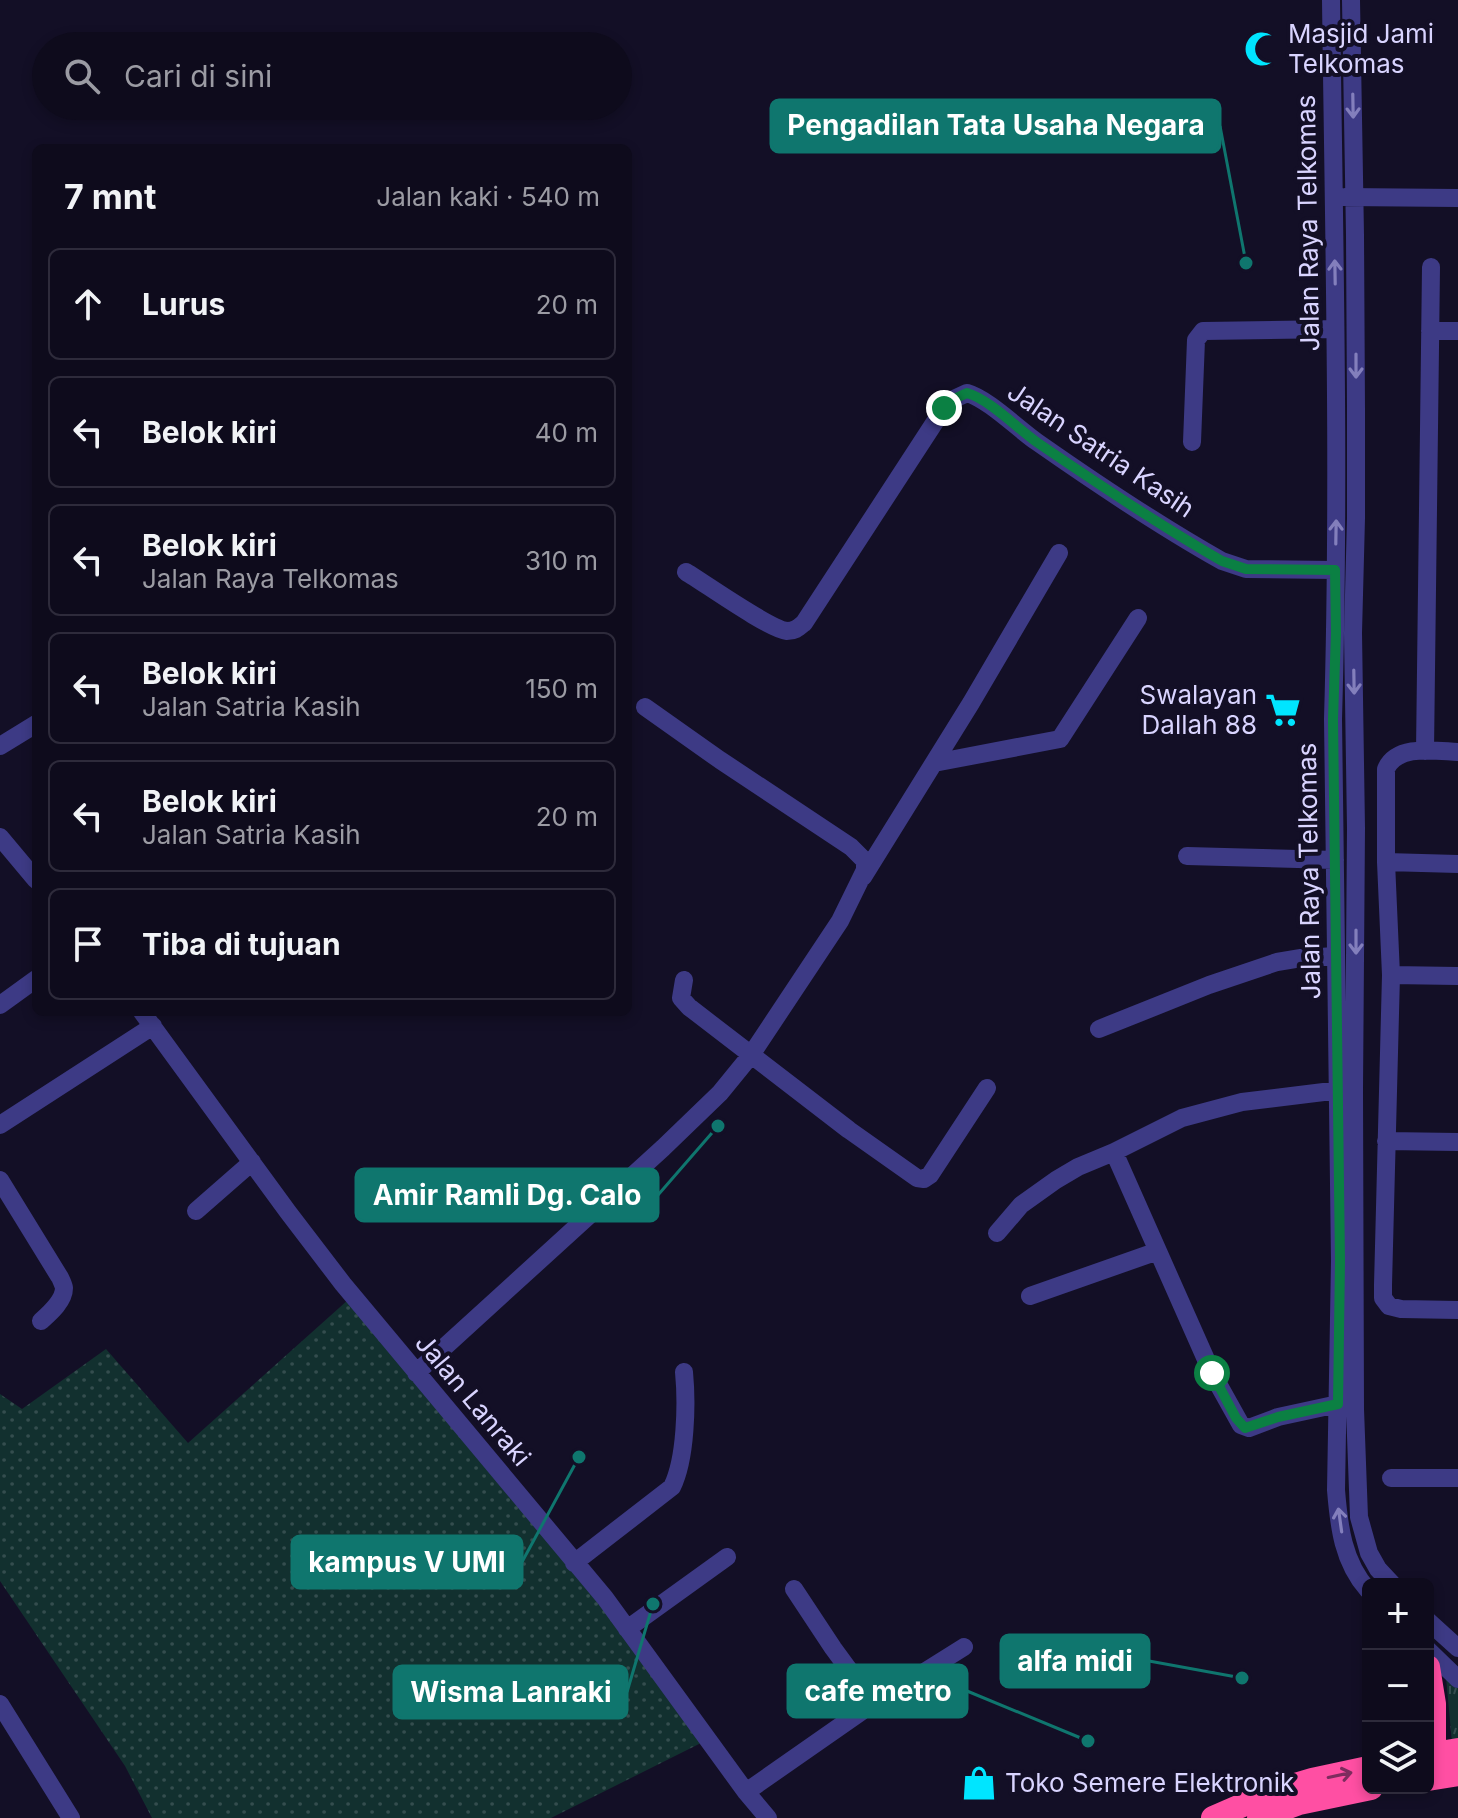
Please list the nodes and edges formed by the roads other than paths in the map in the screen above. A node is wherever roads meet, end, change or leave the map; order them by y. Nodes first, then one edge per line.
1 (1331, 0) edge
2 (1351, 0) edge
3 (1354, 197) junction
4 (1334, 198) junction
5 (1458, 198) edge
6 (1431, 267) dead end
7 (1335, 329) junction
8 (1430, 331) junction
9 (1458, 331) edge
10 (1347, 408) junction
11 (1192, 442) dead end
12 (1059, 553) dead end
13 (1335, 570) junction
14 (686, 572) dead end
15 (1138, 618) dead end
16 (1344, 633) junction
17 (645, 707) dead end
18 (32, 726) edge
19 (0, 746) edge
20 (1425, 751) junction
21 (1458, 752) edge
22 (934, 763) junction
23 (0, 837) edge
24 (1187, 856) dead end
25 (1335, 860) junction
26 (1386, 862) junction
27 (1458, 864) edge
28 (32, 875) edge
29 (862, 879) junction
30 (1336, 956) junction
31 (1391, 975) junction
32 (1458, 976) edge
33 (684, 980) dead end
34 (32, 982) edge
35 (0, 1005) edge
36 (148, 1019) edge
37 (1099, 1029) dead end
38 (751, 1055) junction
39 (987, 1088) dead end
40 (1346, 1090) junction
41 (0, 1125) edge
42 (1386, 1141) junction
43 (1458, 1142) edge
44 (1114, 1152) junction
45 (252, 1162) junction
46 (0, 1180) edge
47 (196, 1211) dead end
48 (997, 1233) dead end
49 (1158, 1251) junction
50 (1030, 1296) dead end
51 (1458, 1310) edge
52 (41, 1321) dead end
53 (684, 1372) dead end
54 (416, 1373) junction
55 (1338, 1404) junction
56 (1391, 1478) dead end
57 (1458, 1478) edge
58 (727, 1557) dead end
59 (574, 1563) junction
60 (1386, 1578) edge
61 (1362, 1583) edge
62 (794, 1589) dead end
63 (1434, 1626) edge
64 (627, 1629) junction
65 (964, 1647) dead end
66 (1458, 1648) edge
67 (1434, 1656) edge
68 (1458, 1679) edge
69 (0, 1704) edge
70 (874, 1704) junction
71 (1434, 1704) edge
72 (1440, 1752) edge
73 (1362, 1769) edge
74 (1458, 1774) edge
75 (1434, 1778) edge
76 (1362, 1790) edge
77 (746, 1792) junction
78 (71, 1818) edge
79 (768, 1818) edge
80 (1213, 1818) edge
81 (1259, 1818) edge

1 - 4 street, Jalan Raya Telkomas
2 -> 3 street, Jalan Raya Telkomas
3 - 4 street
3 - 5 street
3 -> 10 street, Jalan Raya Telkomas
7 -> 4 street, Jalan Raya Telkomas
6 - 8 street
7 - 10 street, Jalan Raya Telkomas
7 - 11 street
8 - 9 street
8 - 20 street
13 -> 10 street, Jalan Raya Telkomas
10 - 16 street, Jalan Raya Telkomas
12 - 22 street
13 - 14 street, Jalan Satria Kasih
13 - 16 street, Jalan Raya Telkomas
15 - 22 street
16 - 25 street, Jalan Raya Telkomas
16 -> 40 street, Jalan Raya Telkomas
17 - 29 street
18 - 19 street
20 - 21 street
20 - 26 street
22 - 29 street
23 - 28 street
24 - 25 street
25 - 30 street, Jalan Raya Telkomas
26 - 27 street
26 - 31 street
29 - 38 street
30 - 37 street
30 - 40 street, Jalan Raya Telkomas
31 - 32 street
31 - 42 street
33 - 38 street
34 - 35 street
36 - 41 street
36 - 45 street, Jalan Lanraki
38 - 39 street
38 - 54 street
40 - 44 street
40 - 55 street, Jalan Raya Telkomas
40 - 60 street, Jalan Raya Telkomas
42 - 43 street
42 - 51 street
44 - 48 street
44 - 49 street
45 - 47 street
45 - 54 street, Jalan Lanraki
46 - 52 street
49 - 50 street
49 - 55 street
53 - 59 street
54 - 59 street, Jalan Lanraki
61 -> 55 street, Jalan Raya Telkomas
56 - 57 street
58 - 64 street
59 - 64 street, Jalan Lanraki
62 - 70 street
63 - 66 street
64 - 77 street, Jalan Lanraki
65 - 70 street
67 - 68 street
69 - 78 street
70 - 77 street
71 - 72 highway
80 -> 73 highway
74 - 75 highway
76 - 81 highway
77 - 79 street, Jalan Lanraki

